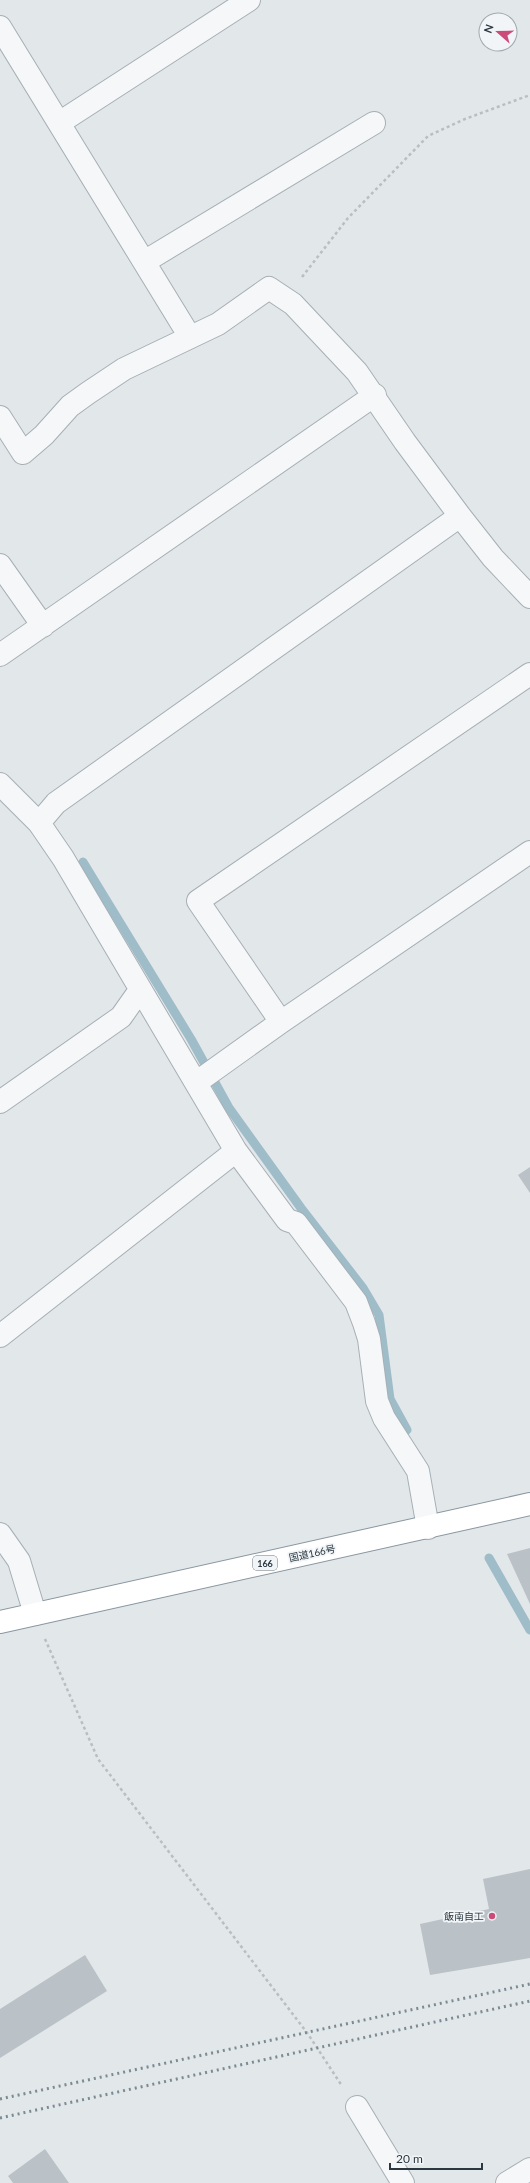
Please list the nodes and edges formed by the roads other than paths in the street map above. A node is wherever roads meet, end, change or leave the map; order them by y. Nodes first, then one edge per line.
1 (249, 0) edge
2 (0, 27) edge
3 (59, 123) junction
4 (374, 123) dead end
5 (144, 262) junction
6 (190, 337) junction
7 (374, 395) junction
8 (0, 417) edge
9 (460, 516) junction
10 (0, 565) edge
11 (530, 597) edge
12 (43, 626) junction
13 (0, 655) edge
14 (530, 674) edge
15 (0, 784) edge
16 (39, 823) junction
17 (530, 852) edge
18 (140, 990) junction
19 (281, 1022) junction
20 (199, 1080) junction
21 (0, 1102) edge
22 (236, 1151) junction
23 (0, 1336) edge
24 (530, 1504) edge
25 (428, 1528) junction
26 (0, 1534) edge
27 (35, 1614) junction
28 (0, 1622) edge
29 (357, 2108) road end
30 (530, 2170) edge
31 (403, 2183) edge
32 (507, 2183) edge

1 - 3 street
2 - 3 street
3 - 5 street
4 - 5 street
5 - 6 street
6 - 7 street
6 - 8 street
7 - 9 street
7 - 12 street
9 - 11 street
9 - 16 street
10 - 12 street
12 - 13 street
14 - 19 street
15 - 16 street
16 - 18 street
17 - 19 street
18 - 20 street
18 - 21 street
19 - 20 street
20 - 22 street
22 - 23 street
22 - 25 street
24 - 25 highway, 国道166号 / 166
25 - 27 highway, 国道166号 / 166
26 - 27 street
27 - 28 highway, 国道166号 / 166
29 - 31 street
30 - 32 street

